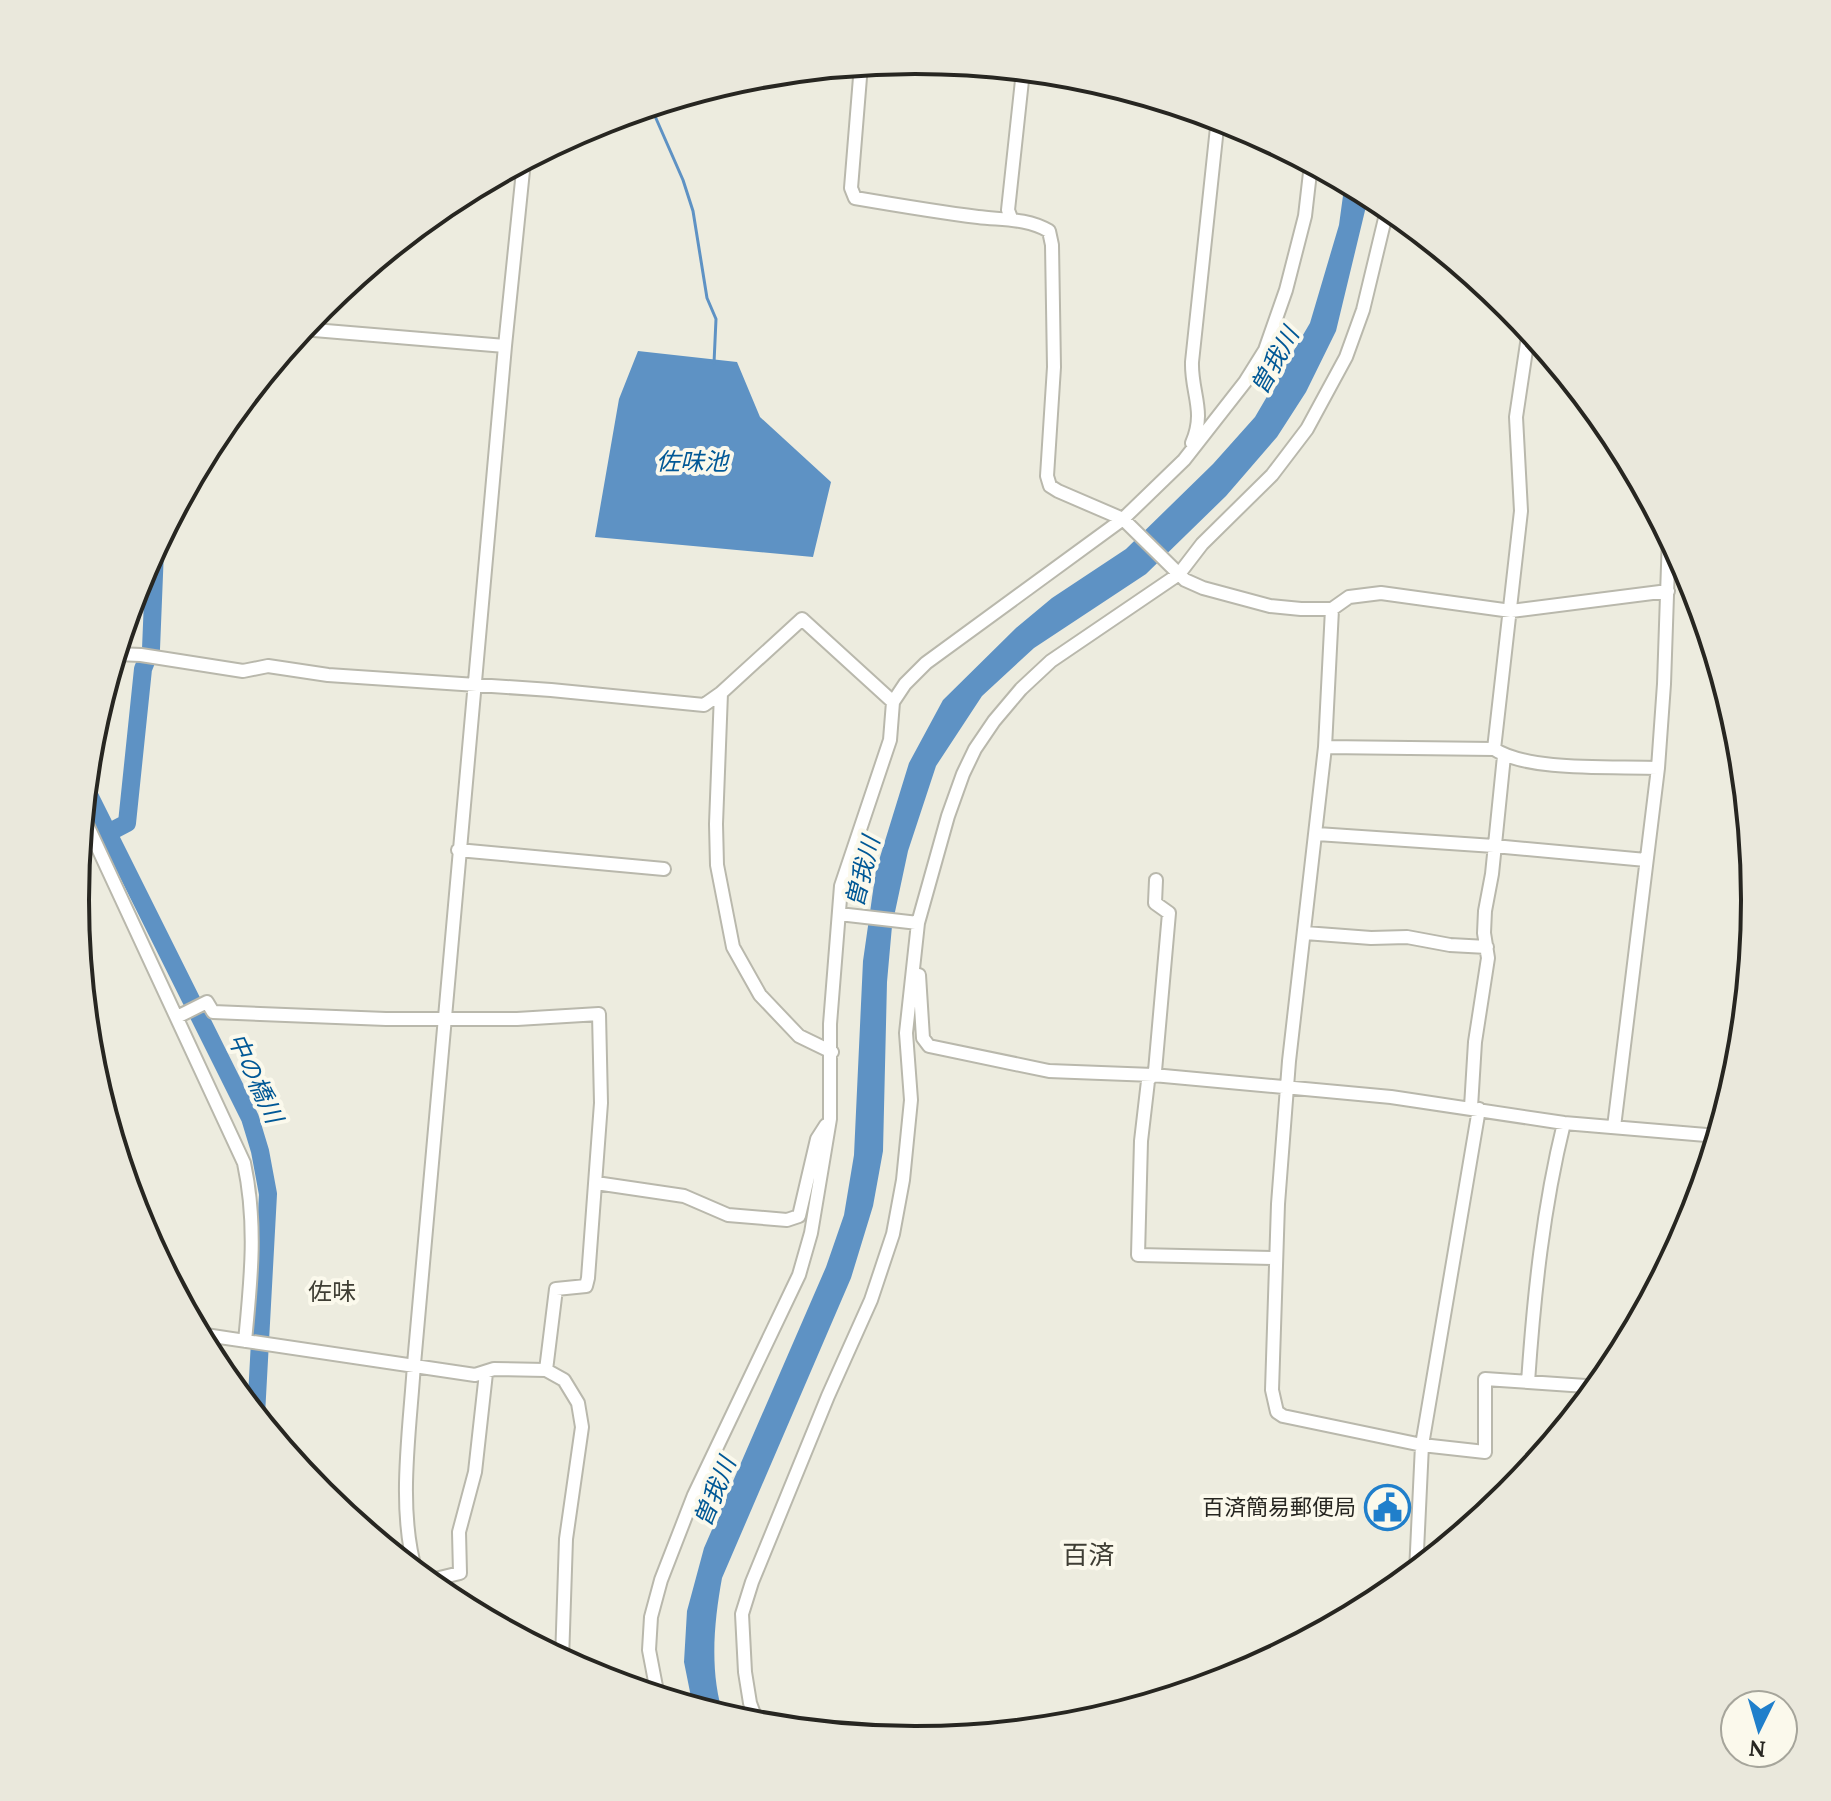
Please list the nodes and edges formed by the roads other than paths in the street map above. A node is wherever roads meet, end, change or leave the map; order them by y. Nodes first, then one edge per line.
1 (860, 76) edge
2 (1022, 81) edge
3 (1217, 131) edge
4 (523, 174) edge
5 (1310, 175) edge
6 (1011, 218) junction
7 (1385, 220) edge
8 (318, 330) edge
9 (1527, 345) edge
10 (505, 346) junction
11 (1184, 460) junction
12 (1125, 520) junction
13 (1669, 561) edge
14 (1175, 571) junction
15 (1668, 591) junction
16 (1332, 609) junction
17 (1511, 611) junction
18 (127, 654) edge
19 (473, 685) junction
20 (721, 693) junction
21 (893, 702) junction
22 (1325, 747) junction
23 (1499, 752) junction
24 (1658, 768) junction
25 (1317, 834) junction
26 (92, 835) edge
27 (1494, 846) junction
28 (458, 850) junction
29 (1646, 860) junction
30 (664, 869) dead end
31 (1156, 880) dead end
32 (843, 914) junction
33 (915, 922) junction
34 (1305, 933) junction
35 (1487, 947) junction
36 (917, 948) junction
37 (178, 1016) junction
38 (443, 1018) junction
39 (832, 1052) junction
40 (1153, 1075) junction
41 (1287, 1089) junction
42 (1475, 1108) junction
43 (830, 1119) junction
44 (1564, 1123) junction
45 (1614, 1127) junction
46 (1708, 1135) edge
47 (596, 1183) junction
48 (1275, 1258) junction
49 (214, 1336) edge
50 (245, 1341) junction
51 (414, 1364) junction
52 (546, 1370) junction
53 (486, 1373) junction
54 (1528, 1382) junction
55 (1584, 1386) edge
56 (1422, 1445) junction
57 (411, 1555) edge
58 (1417, 1558) edge
59 (442, 1577) edge
60 (562, 1648) edge
61 (655, 1684) edge
62 (753, 1711) edge

1 - 6 street
2 - 6 street
3 - 11 street
4 - 10 street
5 - 11 street
6 - 12 street
7 - 14 street
8 - 10 street
9 - 17 street
10 - 19 street
11 - 12 street
12 - 14 street
12 - 21 street
13 - 15 street
14 - 16 street
14 - 33 street
15 - 17 street
15 - 24 street
16 - 17 street
16 - 22 street
17 - 23 street
18 - 19 street
19 - 20 street
19 - 28 street
20 - 21 street
20 - 39 street
21 - 32 street
22 - 23 street
22 - 25 street
23 - 24 street
23 - 27 street
24 - 29 street
25 - 27 street
25 - 34 street
26 - 37 street
27 - 29 street
27 - 35 street
28 - 30 street
28 - 38 street
29 - 45 street
31 - 40 street
32 - 33 street
32 - 39 street
33 - 36 street
34 - 35 street
34 - 41 street
35 - 42 street
36 - 40 street
36 - 62 street
37 - 38 street
37 - 50 street
38 - 47 street
38 - 51 street
39 - 43 street
40 - 41 street
40 - 48 street
41 - 42 street
41 - 48 street
42 - 44 street
42 - 56 street
43 - 47 street
43 - 61 street
44 - 45 street
44 - 54 street
45 - 46 street
47 - 52 street
48 - 56 street
49 - 50 street
50 - 51 street
51 - 53 street
51 - 57 street
52 - 53 street
52 - 60 street
53 - 59 street
54 - 55 street
54 - 56 street
56 - 58 street

